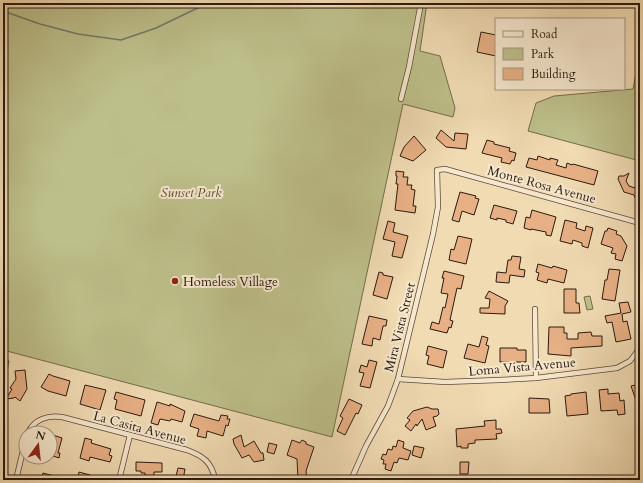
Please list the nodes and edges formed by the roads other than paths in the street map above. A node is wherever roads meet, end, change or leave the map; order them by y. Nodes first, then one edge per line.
1 (421, 3) edge
2 (401, 99) dead end
3 (437, 170) joint
4 (640, 223) edge
5 (640, 281) edge
6 (640, 302) edge
7 (535, 310) dead end
8 (640, 348) edge
9 (536, 378) junction
10 (398, 379) junction
11 (34, 425) edge
12 (130, 435) junction
13 (20, 465) edge
14 (16, 480) edge
15 (119, 480) edge
16 (215, 480) edge
17 (351, 480) edge

1 - 2 street
3 - 4 street, Monte Rosa Avenue
3 - 10 street, Mira Vista Street
5 - 6 street
7 - 9 street
8 - 9 street, Loma Vista Avenue
9 - 10 street, Loma Vista Avenue
10 - 17 street, Mira Vista Street
11 - 12 street, La Casita Avenue
12 - 15 street
12 - 16 street, La Casita Avenue
13 - 14 street

